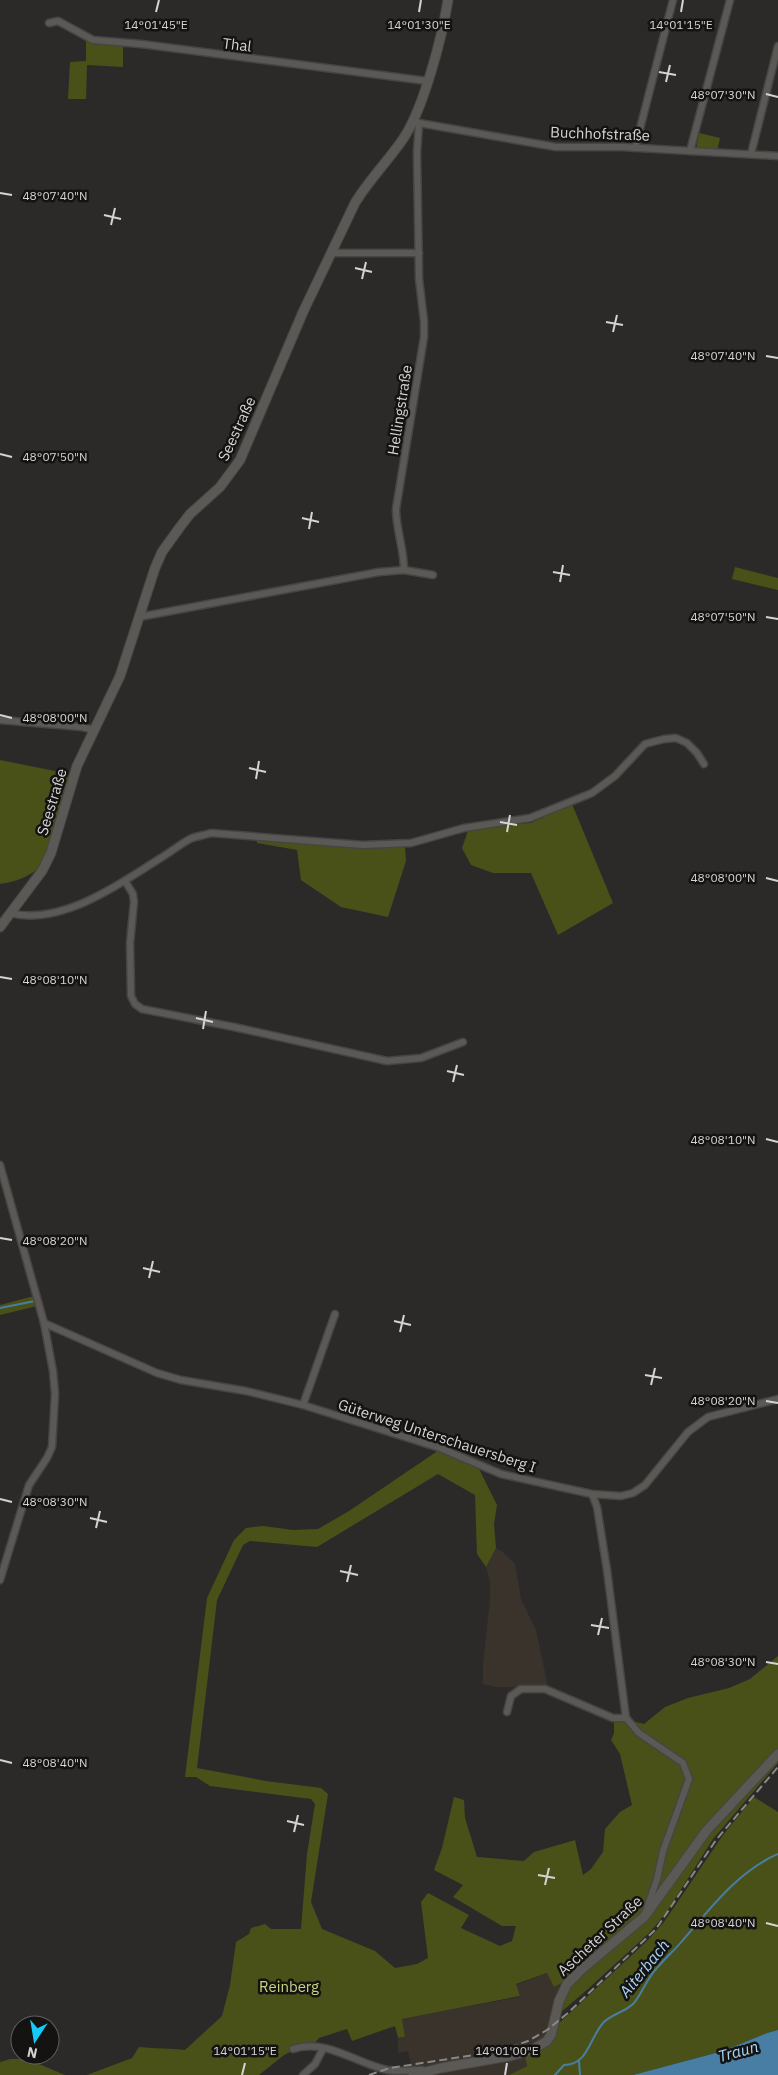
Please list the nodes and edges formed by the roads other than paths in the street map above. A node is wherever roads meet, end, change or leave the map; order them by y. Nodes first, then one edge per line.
1 (448, 0) edge
2 (673, 0) edge
3 (730, 0) edge
4 (49, 23) dead end
5 (778, 46) edge
6 (427, 81) junction
7 (417, 121) junction
8 (635, 148) junction
9 (690, 151) junction
10 (751, 154) junction
11 (778, 156) edge
12 (331, 253) junction
13 (419, 253) junction
14 (404, 570) junction
15 (433, 575) dead end
16 (139, 617) junction
17 (0, 720) edge
18 (94, 730) junction
19 (704, 764) dead end
20 (125, 881) junction
21 (10, 913) junction
22 (0, 927) edge
23 (463, 1042) dead end
24 (0, 1165) edge
25 (335, 1314) dead end
26 (44, 1323) junction
27 (778, 1399) edge
28 (303, 1405) junction
29 (592, 1494) junction
30 (0, 1580) edge
31 (507, 1712) dead end
32 (626, 1718) junction
33 (778, 1754) edge
34 (644, 1916) junction
35 (293, 2049) dead end
36 (323, 2049) junction
37 (428, 2071) junction
38 (302, 2075) edge
39 (413, 2075) edge

1 - 6 street, Seestraße
2 - 8 street
3 - 9 street
4 - 6 street, Thal
5 - 10 street
6 - 7 street, Seestraße
7 - 8 street, Buchhofstraße
7 - 12 street, Seestraße
7 - 13 street, Hellingstraße
8 - 9 street, Buchhofstraße
9 - 10 street, Buchhofstraße
10 - 11 street, Buchhofstraße
12 - 13 street
12 - 16 street, Seestraße
13 - 14 street, Hellingstraße
14 - 15 street
14 - 16 street
16 - 18 street, Seestraße
17 - 18 street
18 - 21 street, Seestraße
19 - 20 street
20 - 21 street
20 - 23 street
21 - 22 street, Seestraße
24 - 26 street
25 - 28 street
26 - 28 street, Güterweg Unterschauersberg I
26 - 30 street
27 - 29 street, Güterweg Unterschauersberg I
28 - 29 street, Güterweg Unterschauersberg I
29 - 32 street
31 - 32 street
32 - 34 street
33 - 34 street, Ascheter Straße
34 - 37 street, Ascheter Straße
35 - 36 street
36 - 37 street
36 - 38 street
37 - 39 street, Ascheter Straße

